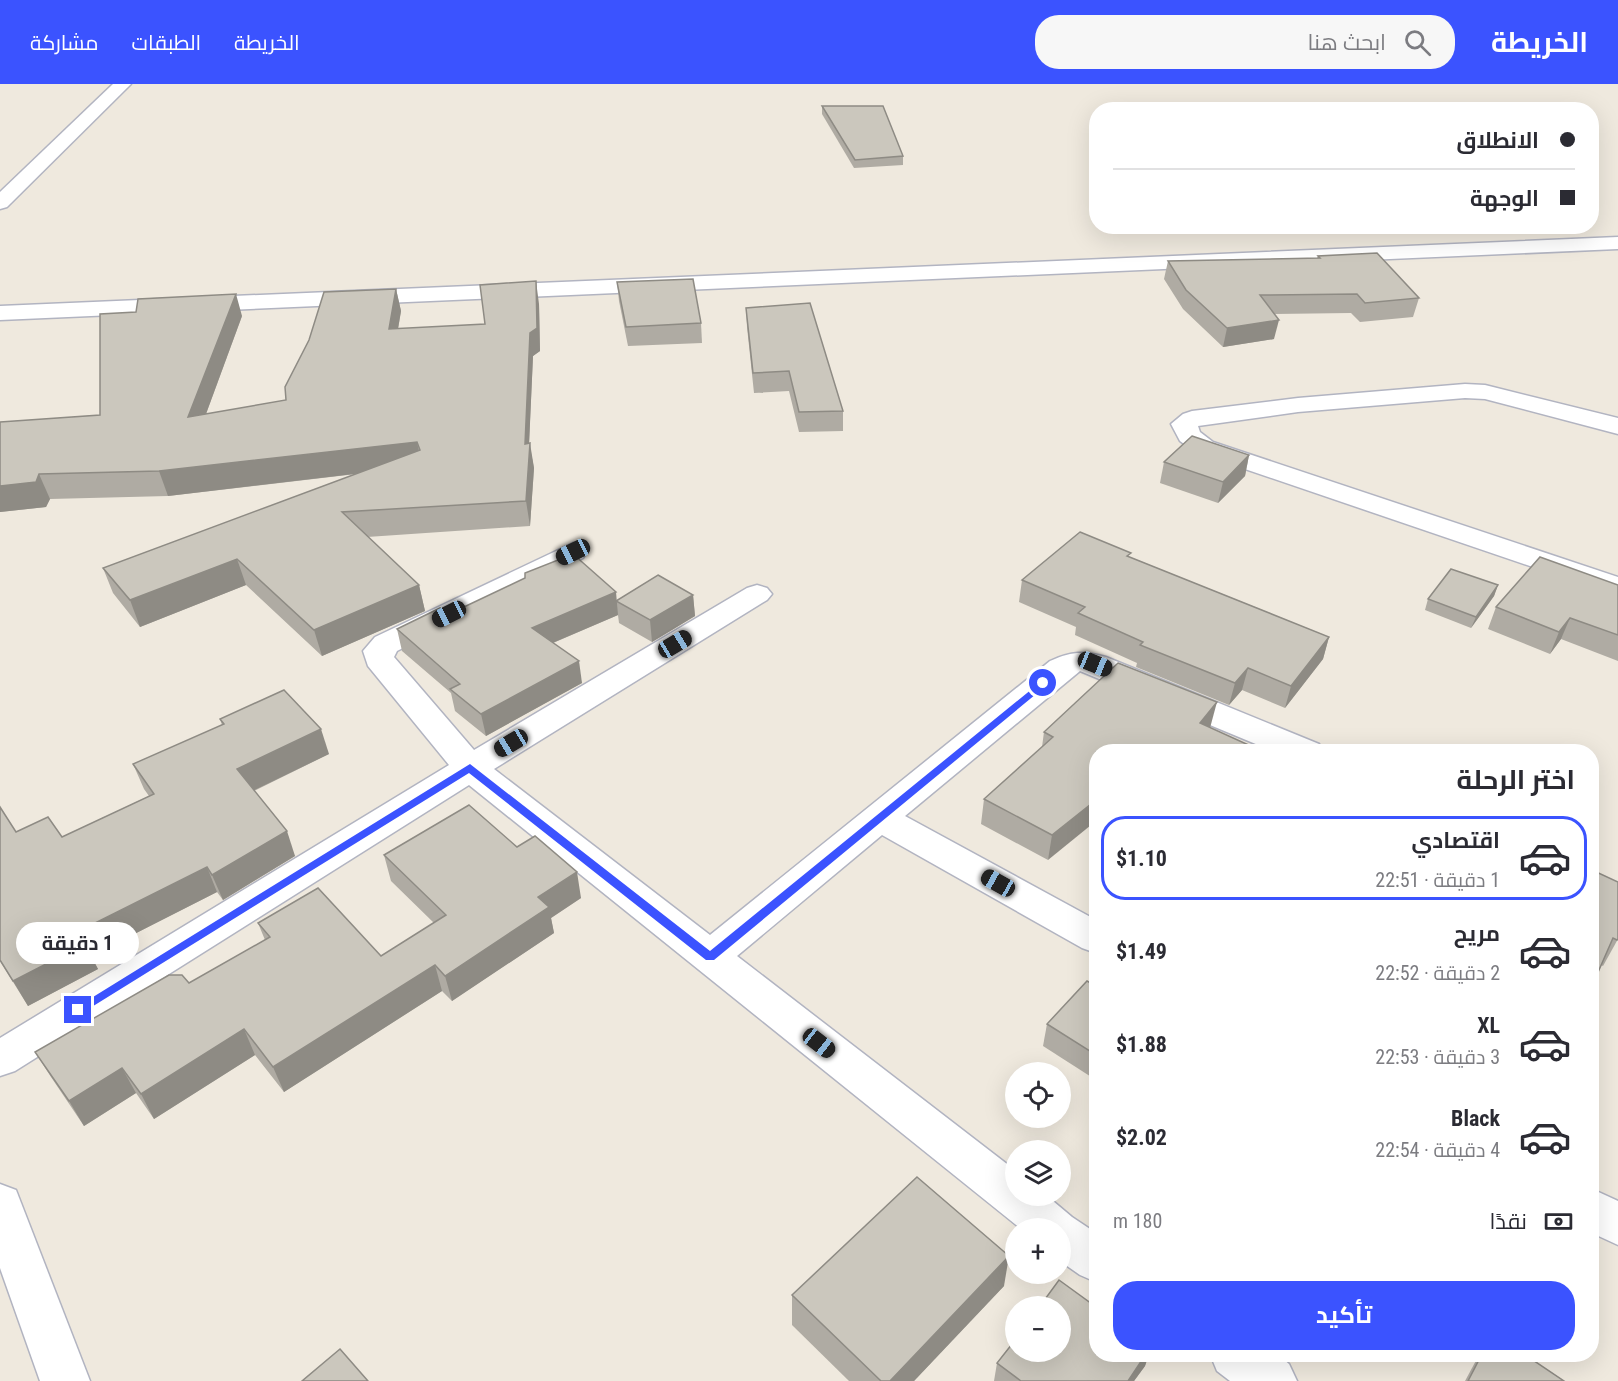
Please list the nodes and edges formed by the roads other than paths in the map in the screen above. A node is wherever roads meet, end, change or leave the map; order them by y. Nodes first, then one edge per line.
1 (123, 84) edge
2 (0, 203) edge
3 (1618, 243) edge
4 (0, 313) edge
5 (1618, 426) edge
6 (573, 552) edge
7 (1618, 587) edge
8 (757, 594) dead end
9 (1288, 744) edge
10 (470, 768) junction
11 (880, 818) junction
12 (1089, 934) edge
13 (710, 957) junction
14 (0, 1059) edge
15 (0, 1205) edge
16 (1599, 1214) edge
17 (1041, 1218) edge
18 (1618, 1224) edge
19 (1071, 1242) edge
20 (1089, 1255) edge
21 (1245, 1362) edge
22 (65, 1381) edge
23 (1272, 1381) edge

1 - 2 street
3 - 4 street
5 - 7 street
6 - 10 street
8 - 10 street
9 - 11 street
10 - 13 street
10 - 14 street
11 - 12 street
11 - 13 street
13 - 17 street
15 - 22 street
16 - 18 street
19 - 20 street
21 - 23 street

